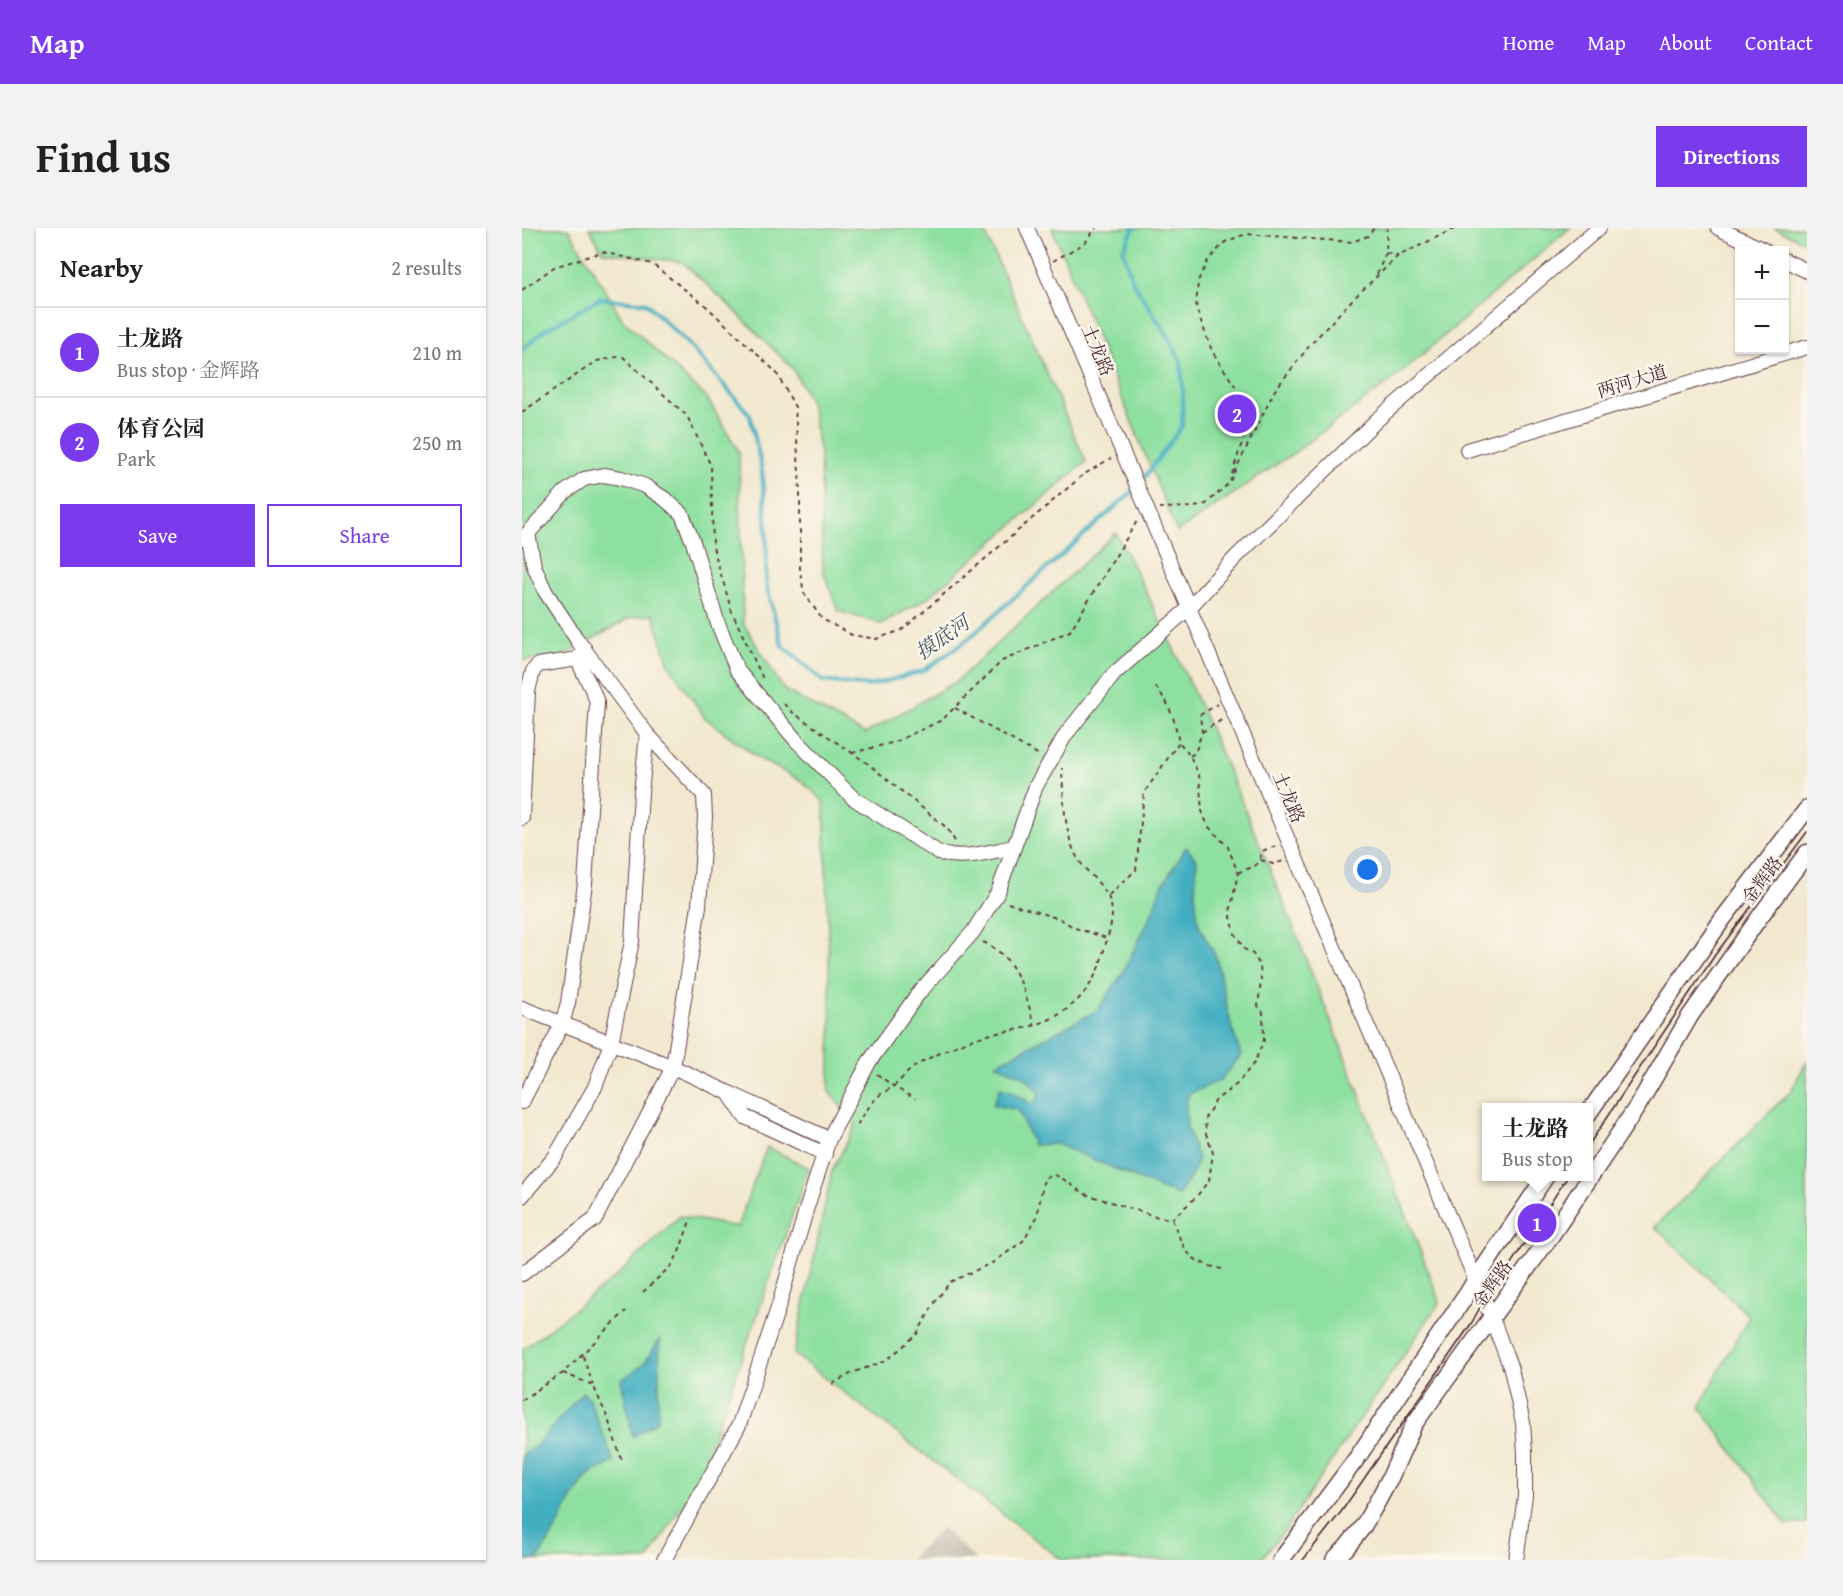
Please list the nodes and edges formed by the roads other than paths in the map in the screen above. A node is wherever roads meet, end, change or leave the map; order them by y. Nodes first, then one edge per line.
1 (1027, 228) edge
2 (1599, 228) edge
3 (1718, 228) edge
4 (1756, 246) edge
5 (1789, 262) edge
6 (1807, 271) edge
7 (1807, 347) edge
8 (1467, 450) dead end
9 (525, 537) edge
10 (1189, 608) junction
11 (581, 653) junction
12 (647, 734) junction
13 (1807, 809) edge
14 (522, 818) edge
15 (1014, 846) junction
16 (1807, 853) edge
17 (522, 1008) edge
18 (562, 1024) junction
19 (611, 1043) junction
20 (674, 1067) junction
21 (729, 1094) junction
22 (522, 1102) edge
23 (1593, 1107) edge
24 (829, 1139) junction
25 (825, 1154) junction
26 (1593, 1173) edge
27 (1543, 1181) edge
28 (1587, 1181) edge
29 (522, 1196) edge
30 (522, 1274) edge
31 (1476, 1279) junction
32 (1492, 1318) junction
33 (664, 1560) edge
34 (1281, 1560) edge
35 (1334, 1560) edge
36 (1516, 1560) edge

1 - 10 street, 土龙路
2 - 10 street
3 - 4 street
5 - 6 street
7 - 8 street, 两河大道
9 - 11 street
9 - 15 street
10 - 15 street
10 - 31 street, 土龙路
11 - 12 street
11 - 14 street
11 - 18 street
12 - 19 street
12 - 20 street
13 - 23 main road, 金辉路
15 - 24 street
16 - 26 main road, 金辉路
17 - 18 street
18 - 19 street
18 - 22 street
19 - 20 street
19 - 29 street
20 - 21 street
20 - 30 street
21 - 24 street
21 - 25 street
24 - 25 street
25 - 33 street
27 - 31 main road, 金辉路
28 - 32 main road, 金辉路
31 - 32 street, 土龙路
31 - 34 main road, 金辉路
32 - 35 main road, 金辉路
32 - 36 street, 土龙路

